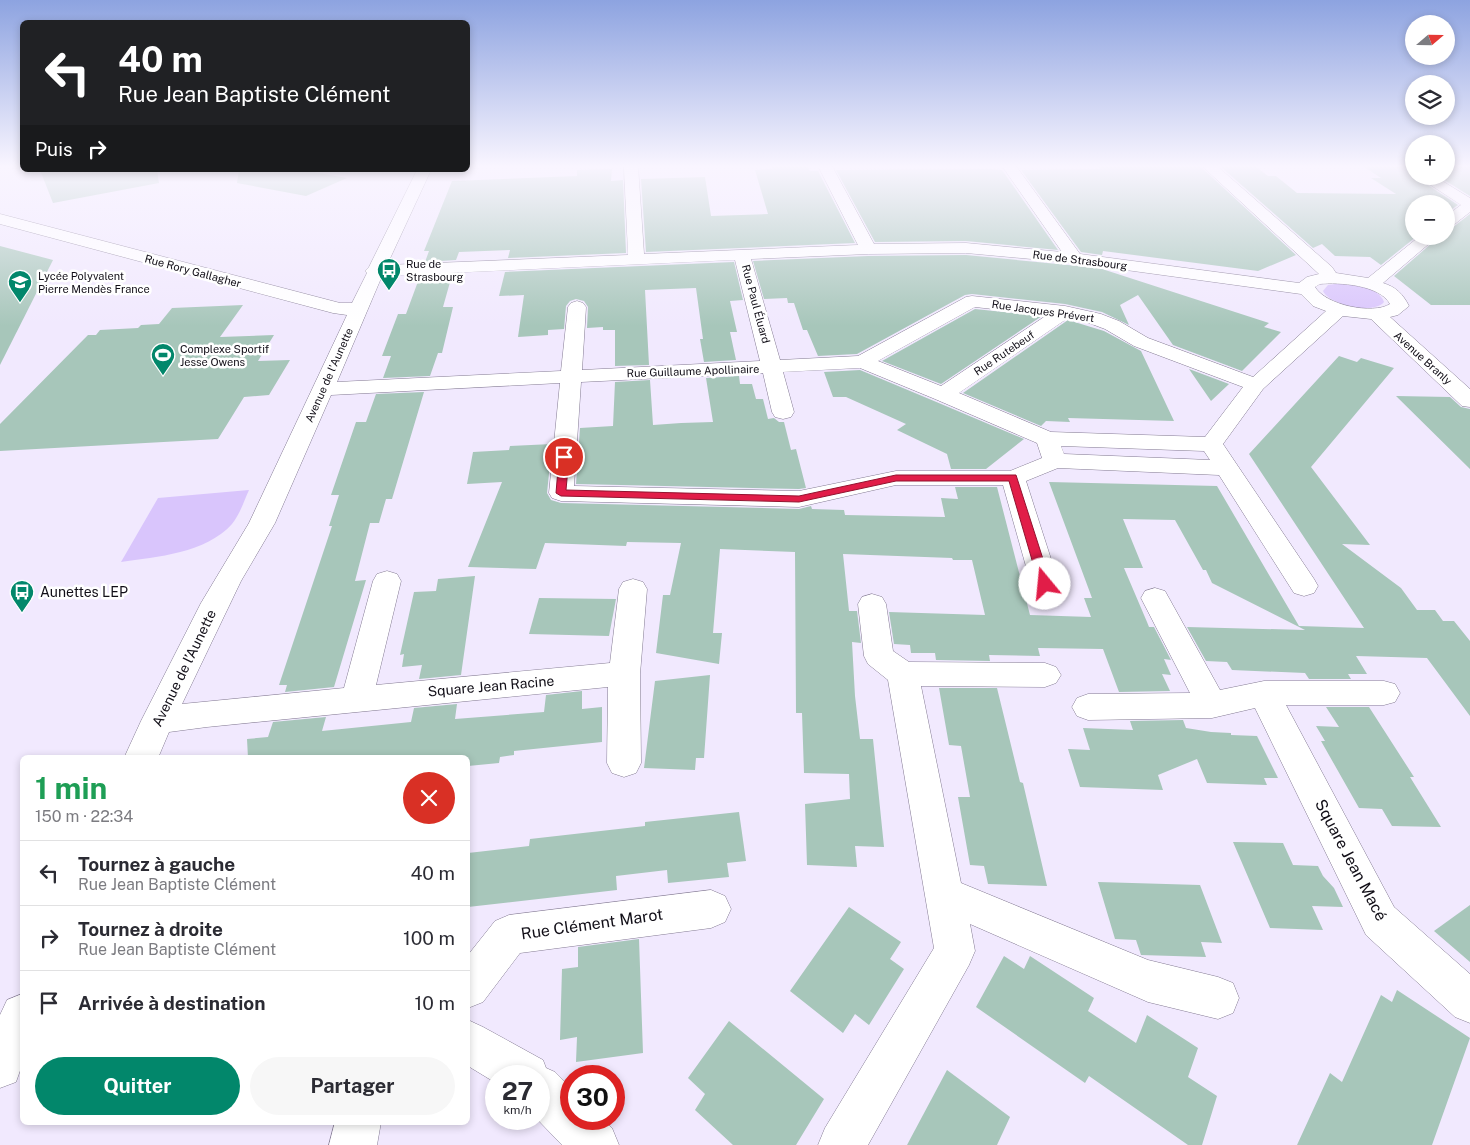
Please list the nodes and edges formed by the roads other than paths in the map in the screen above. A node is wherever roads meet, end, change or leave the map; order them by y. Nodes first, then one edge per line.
1 (2, 219) edge
2 (400, 219) edge
3 (634, 219) edge
4 (853, 219) edge
5 (1047, 219) edge
6 (1269, 219) edge
7 (1419, 245) edge
8 (868, 249) junction
9 (742, 255) junction
10 (636, 258) junction
11 (1075, 258) junction
12 (374, 271) junction
13 (1329, 278) junction
14 (1371, 284) junction
15 (1306, 289) junction
16 (577, 307) dead end
17 (358, 309) junction
18 (1340, 309) junction
19 (1065, 312) junction
20 (1376, 314) junction
21 (862, 362) junction
22 (773, 368) junction
23 (571, 376) junction
24 (1256, 385) junction
25 (323, 389) junction
26 (943, 394) junction
27 (1470, 401) edge
28 (783, 412) dead end
29 (1211, 444) junction
30 (1051, 450) junction
31 (1227, 468) junction
32 (1013, 478) junction
33 (229, 578) joint
34 (387, 581) dead end
35 (1045, 584) dead end
36 (1304, 586) dead end
37 (633, 589) dead end
38 (1155, 598) dead end
39 (872, 604) dead end
40 (624, 674) junction
41 (903, 674) junction
42 (1046, 675) dead end
43 (1264, 693) junction
44 (1384, 693) dead end
45 (357, 699) junction
46 (1212, 705) junction
47 (1088, 708) dead end
48 (157, 721) junction
49 (141, 755) edge
50 (624, 763) dead end
51 (946, 895) junction
52 (711, 909) dead end
53 (470, 984) edge
54 (1218, 998) dead end
55 (1470, 1002) edge
56 (470, 1043) edge
57 (508, 1065) edge
58 (550, 1099) edge
59 (357, 1125) edge
60 (353, 1145) edge
61 (595, 1145) edge
62 (842, 1145) edge

1 - 17 street, Rue Rory Gallagher
2 - 12 street, Avenue de l'Aunette
3 - 10 street
4 - 8 street
5 - 11 street
6 - 13 street
7 - 14 street
8 - 9 street, Rue de Strasbourg
8 - 11 street, Rue de Strasbourg
9 - 10 street, Rue de Strasbourg
9 - 22 street, Rue Paul Éluard
10 - 12 street, Rue de Strasbourg
11 - 15 street, Rue de Strasbourg
12 - 17 street, Avenue de l'Aunette
13 - 14 street
13 - 15 street
14 - 20 street
15 - 18 street
16 - 23 street
17 - 25 street, Avenue de l'Aunette
18 - 20 street
18 - 24 street
19 - 21 street, Rue Jacques Prévert
19 - 24 street, Rue Jacques Prévert
19 - 26 street, Rue Rutebeuf
20 - 27 street, Avenue Branly
21 - 22 street, Rue Guillaume Apollinaire
21 - 26 street, Rue Guillaume Apollinaire
22 - 23 street, Rue Guillaume Apollinaire
22 - 28 street, Rue Paul Éluard
23 - 25 street, Rue Guillaume Apollinaire
23 - 32 street
24 - 29 street
25 - 33 street, Avenue de l'Aunette
26 - 30 street, Rue Guillaume Apollinaire
29 - 30 street, Rue Guillaume Apollinaire
29 - 31 street
30 - 31 street, Rue Guillaume Apollinaire
30 - 32 street
31 - 36 street
32 - 35 street
33 - 48 street, Avenue de l’Aunette
34 - 45 street
37 - 40 street
38 - 46 street
39 - 41 street
40 - 45 street, Square Jean Racine
40 - 50 street
41 - 42 street
41 - 51 street
43 - 44 street
43 - 46 street
43 - 55 street, Square Jean Macé
45 - 48 street, Square Jean Racine
46 - 47 street
48 - 49 street, Avenue de l’Aunette
51 - 54 street
51 - 62 street
52 - 53 street, Rue Clément Marot
56 - 57 street
58 - 61 street
59 - 60 street

